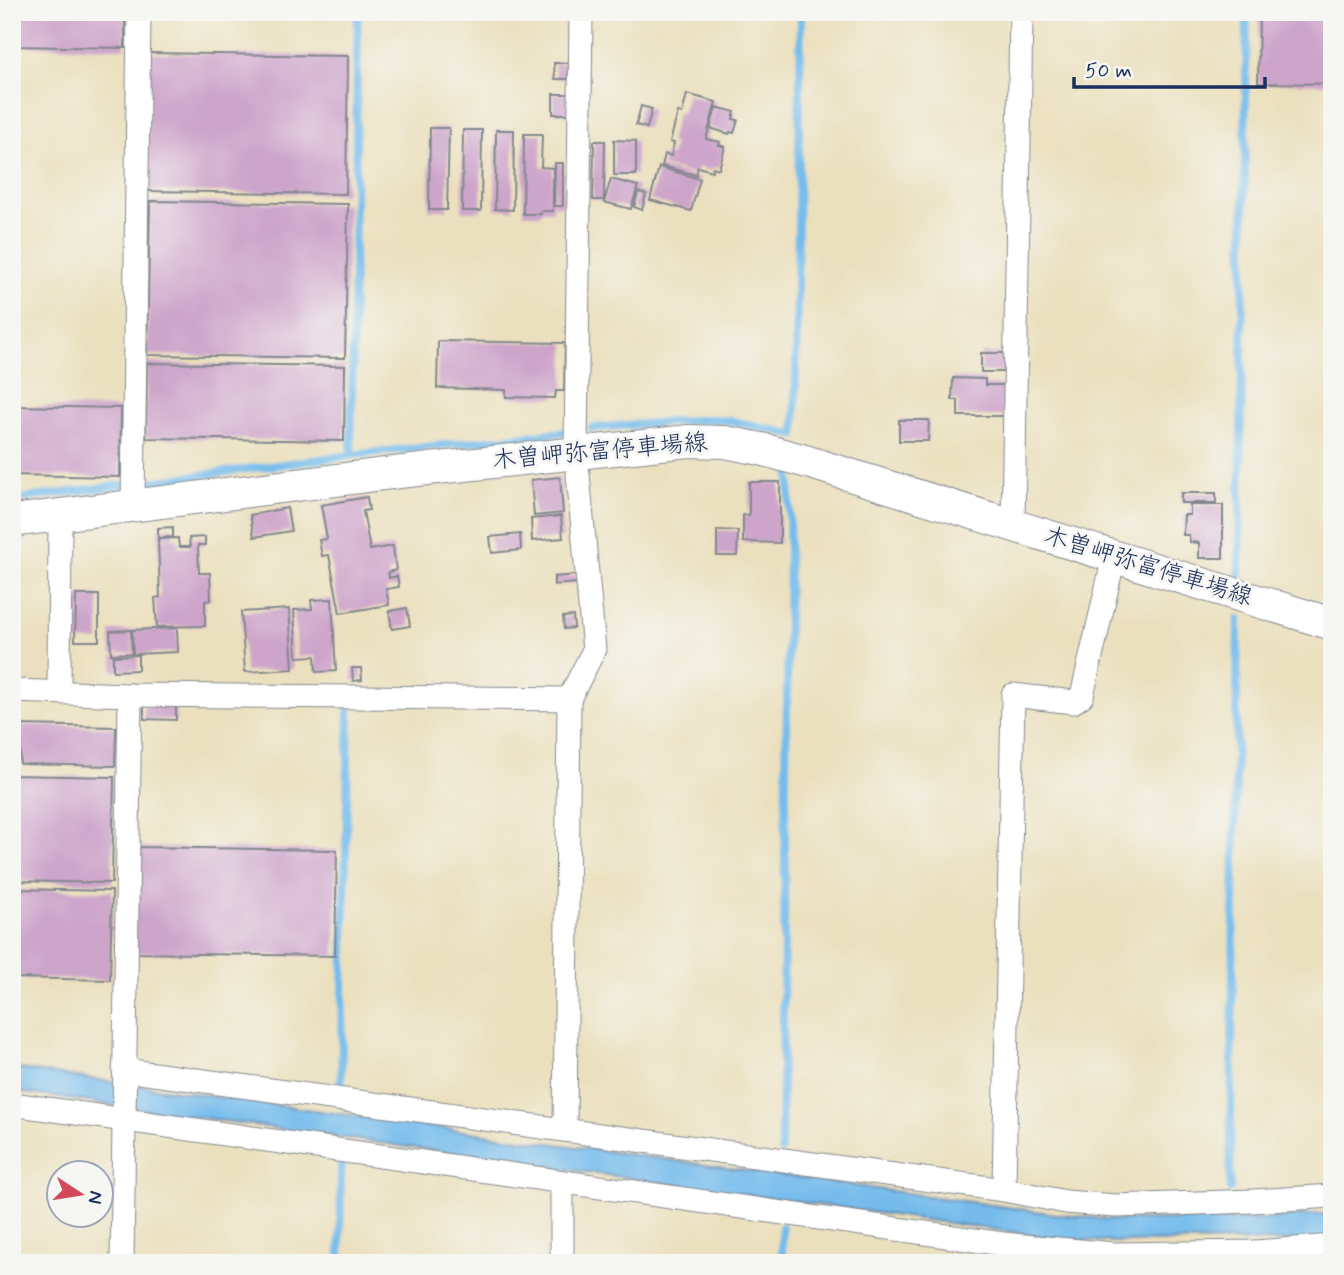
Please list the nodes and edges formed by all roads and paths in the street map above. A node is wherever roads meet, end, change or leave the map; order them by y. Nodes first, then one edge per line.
1 (139, 12) edge
2 (581, 12) edge
3 (1021, 12) edge
4 (576, 452) junction
5 (133, 506) junction
6 (60, 515) junction
7 (12, 521) edge
8 (1013, 525) junction
9 (1114, 556) junction
10 (1332, 624) edge
11 (12, 691) edge
12 (59, 692) junction
13 (130, 695) junction
14 (569, 699) junction
15 (125, 1073) junction
16 (12, 1104) edge
17 (125, 1120) junction
18 (565, 1130) junction
19 (562, 1182) junction
20 (1004, 1190) junction
21 (1332, 1196) edge
22 (1332, 1246) edge
23 (1003, 1254) edge
24 (122, 1263) edge
25 (562, 1263) edge

1 - 5 street
2 - 4 street
3 - 8 street
4 - 5 main road, 木曽岬弥富停車場線
4 - 8 main road, 木曽岬弥富停車場線
4 - 14 street
5 - 6 main road, 木曽岬弥富停車場線
6 - 7 main road, 木曽岬弥富停車場線
6 - 12 street
8 - 9 main road, 木曽岬弥富停車場線
9 - 10 main road, 木曽岬弥富停車場線
9 - 20 street
11 - 12 street
12 - 13 street
13 - 14 street
13 - 15 street
14 - 18 street
15 - 17 street
15 - 18 street
16 - 17 street
17 - 19 street
17 - 24 street
18 - 20 street
19 - 23 street
19 - 25 street
20 - 21 street
22 - 23 street

